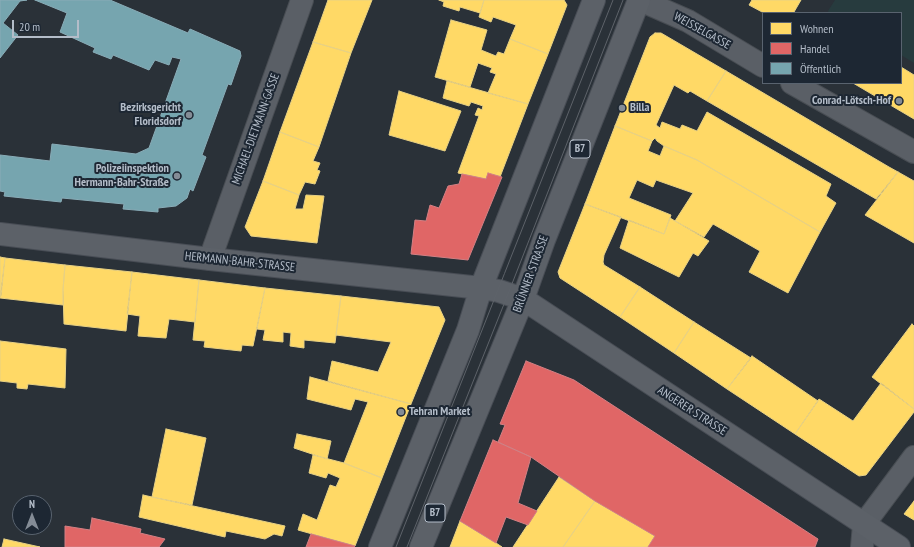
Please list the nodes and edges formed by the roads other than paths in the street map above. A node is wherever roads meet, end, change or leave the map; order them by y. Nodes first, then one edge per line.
1 (302, 0) edge
2 (594, 0) edge
3 (639, 0) edge
4 (762, 65) edge
5 (794, 84) edge
6 (914, 152) edge
7 (0, 234) edge
8 (210, 259) junction
9 (481, 288) junction
10 (523, 299) junction
11 (914, 457) edge
12 (864, 524) junction
13 (380, 547) edge
14 (421, 547) edge
15 (862, 547) edge
16 (899, 547) edge

1 - 8 street, MICHAEL-DIETMANN-GASSE
2 - 9 main road
3 - 4 street, WEISSELGASSE
3 - 10 main road, BRÜNNER STRASSE / B7
5 - 6 street
7 - 8 main road, HERMANN-BAHR-STRASSE
8 - 9 main road, HERMANN-BAHR-STRASSE
9 - 10 main road, ANGERER STRASSE
9 - 13 main road
10 - 12 main road, ANGERER STRASSE
10 - 14 main road, BRÜNNER STRASSE / B7
11 - 12 street
12 - 15 street
12 - 16 main road, ANGERER STRASSE

